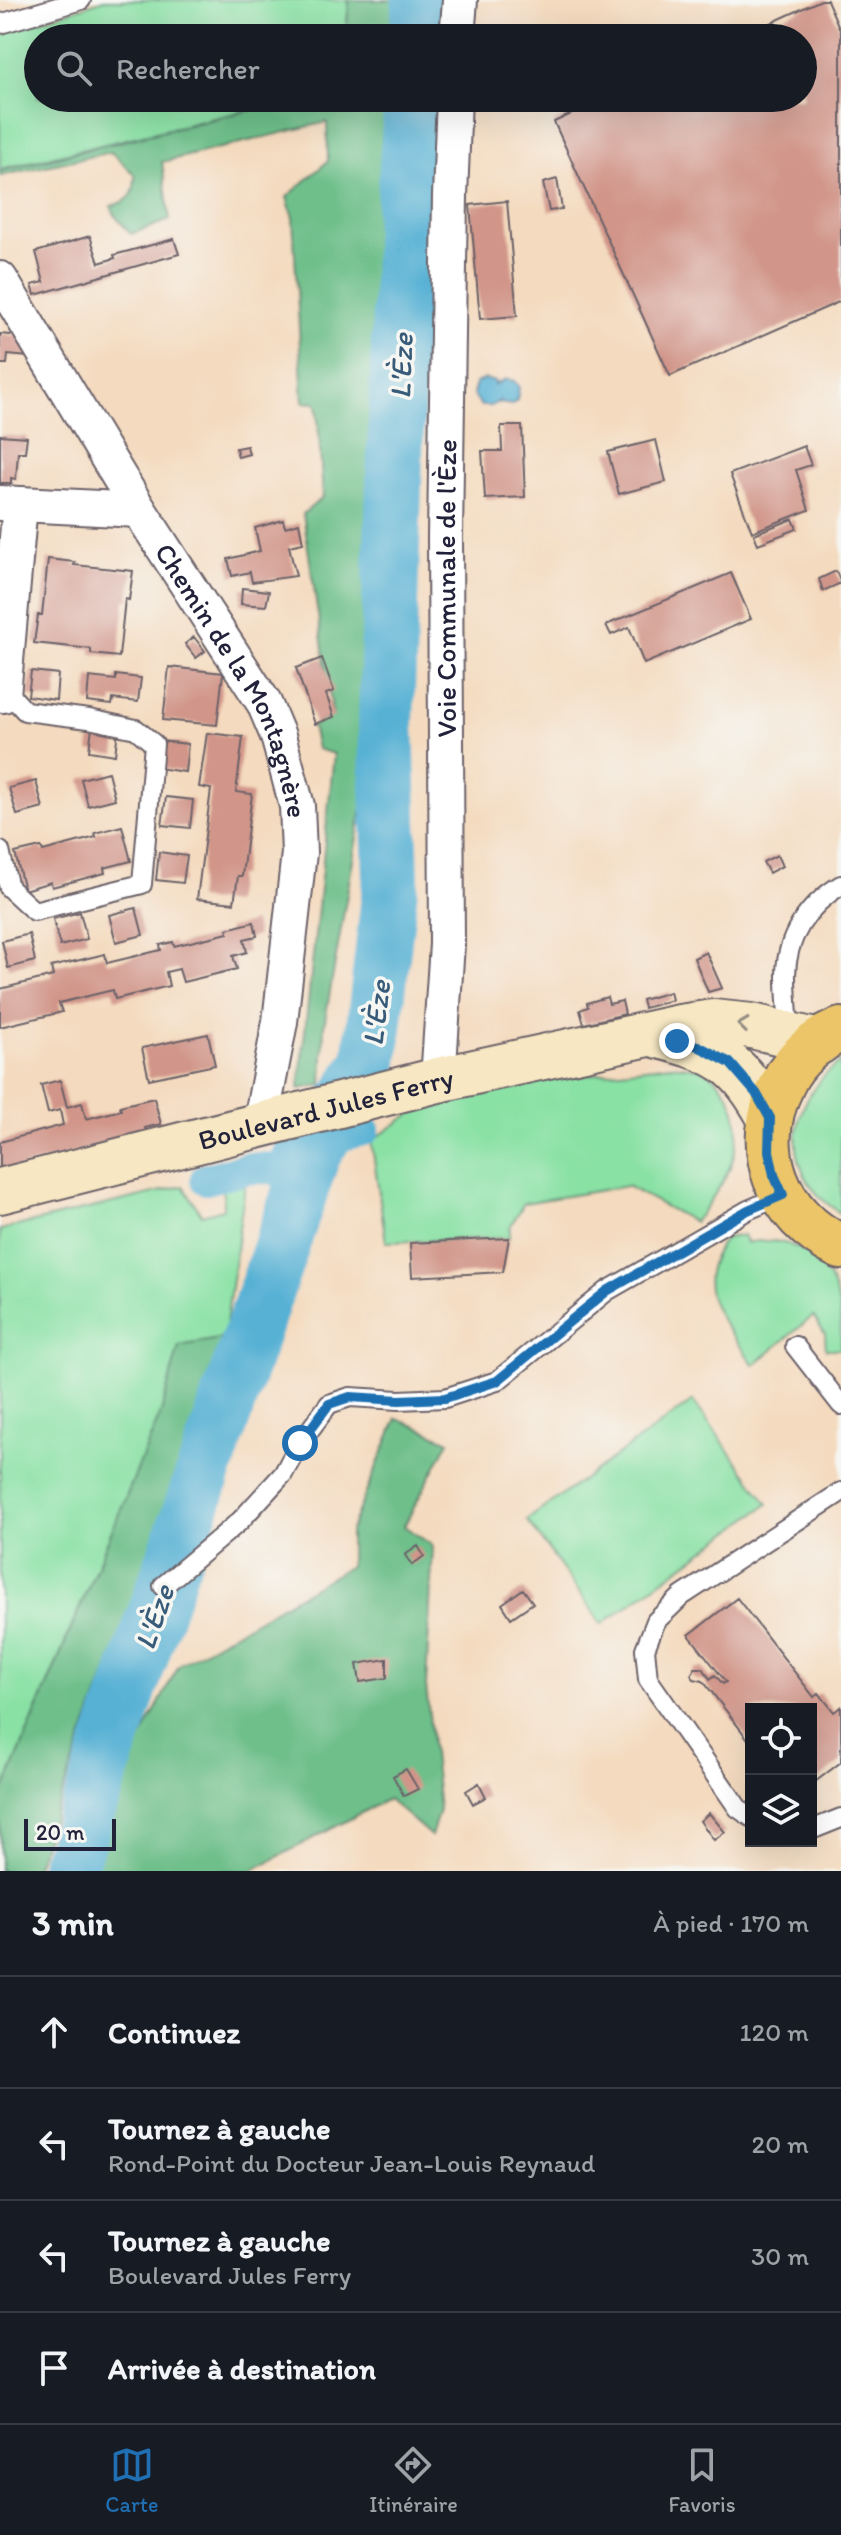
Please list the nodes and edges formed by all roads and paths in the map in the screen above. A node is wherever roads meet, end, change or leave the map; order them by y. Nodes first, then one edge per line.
1 (81, 0) edge
2 (460, 0) edge
3 (0, 24) edge
4 (458, 24) edge
5 (453, 112) edge
6 (0, 279) edge
7 (10, 503) edge
8 (139, 510) junction
9 (2, 691) edge
10 (0, 851) edge
11 (841, 885) edge
12 (653, 1035) junction
13 (816, 1035) edge
14 (438, 1080) junction
15 (770, 1118) junction
16 (268, 1123) junction
17 (0, 1191) edge
18 (783, 1195) junction
19 (841, 1247) edge
20 (795, 1346) dead end
21 (841, 1405) edge
22 (841, 1492) edge
23 (163, 1586) dead end
24 (745, 1813) edge
25 (841, 1819) edge
26 (817, 1828) edge

1 - 3 lane
2 - 4 street
5 - 14 street, Voie Communale de l'Èze
6 - 8 street, Chemin de la Montagnère
7 - 8 street
7 - 9 street
8 - 16 street, Chemin de la Montagnère
9 - 10 lane
11 - 13 lane
13 -> 12 main road, Boulevard Jules Ferry
12 - 14 main road, Boulevard Jules Ferry
12 - 15 main road, Boulevard Jules Ferry
13 - 15 main road
14 - 16 main road, Boulevard Jules Ferry
15 - 18 main road
16 - 17 main road, Boulevard Jules Ferry
18 - 19 main road
18 - 23 lane
20 - 21 lane
22 - 24 lane
25 - 26 lane

